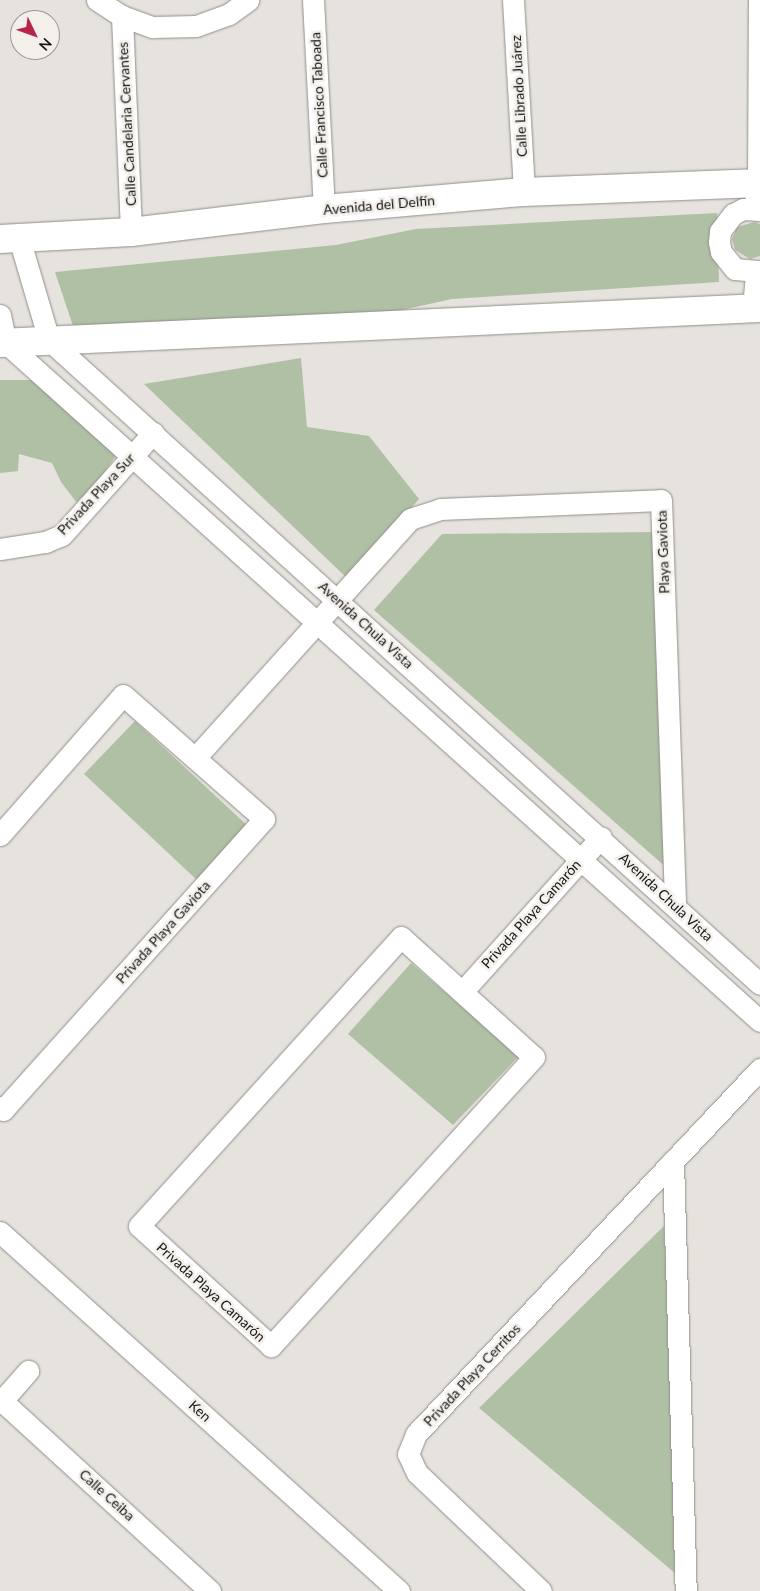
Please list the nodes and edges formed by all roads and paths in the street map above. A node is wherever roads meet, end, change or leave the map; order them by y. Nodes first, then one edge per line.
1 (97, 0) edge
2 (248, 0) edge
3 (314, 0) edge
4 (513, 0) edge
5 (758, 0) edge
6 (122, 16) junction
7 (524, 192) junction
8 (758, 196) edge
9 (324, 209) junction
10 (132, 232) junction
11 (10, 238) edge
12 (758, 271) edge
13 (756, 308) edge
14 (0, 315) edge
15 (49, 340) junction
16 (3, 343) edge
17 (153, 433) junction
18 (132, 456) junction
19 (1, 549) edge
20 (338, 599) junction
21 (318, 621) junction
22 (195, 758) junction
23 (0, 835) edge
24 (601, 837) junction
25 (579, 860) junction
26 (675, 904) junction
27 (760, 984) edge
28 (462, 992) junction
29 (760, 1021) edge
30 (760, 1070) edge
31 (0, 1108) edge
32 (673, 1161) junction
33 (0, 1232) edge
34 (28, 1371) dead end
35 (1, 1402) edge
36 (210, 1591) edge
37 (399, 1591) edge
38 (541, 1591) edge
39 (686, 1591) edge

1 - 6 street
2 - 6 street
3 - 9 street, Calle Francisco Taboada
4 - 7 street, Calle Librado Juárez
5 - 8 street
6 - 10 street, Calle Candelaria Cervantes
7 - 8 street, Avenida del Delfín
7 - 9 street, Avenida del Delfín
8 - 12 street
9 - 10 street, Avenida del Delfín
10 - 11 street, Avenida del Delfín
11 - 15 street
12 - 13 street
13 - 15 street
14 - 16 street
15 - 16 street
15 - 17 street, Avenida Chula Vista
16 - 18 street, Avenida Chula Vista
17 - 18 street, Privada Playa Sur
17 - 20 street, Avenida Chula Vista
18 - 19 street, Privada Playa Sur
18 - 21 street, Avenida Chula Vista
20 - 21 street, Playa Gaviota
20 - 24 street, Avenida Chula Vista
20 - 26 street, Playa Gaviota
21 - 22 street
21 - 25 street, Avenida Chula Vista
22 - 23 street, Privada Playa Gaviota
22 - 31 street, Privada Playa Gaviota
24 - 25 street, Privada Playa Camarón
24 - 26 street, Avenida Chula Vista
25 - 28 street, Privada Playa Camarón
25 - 29 street, Avenida Chula Vista
26 - 27 street, Avenida Chula Vista
28 - 28 street, Privada Playa Camarón
30 - 32 street, Privada Playa Cerritos
32 - 38 street, Privada Playa Cerritos
32 - 39 street
33 - 37 street, Ken
34 - 35 street, Calle Ceiba
35 - 36 street, Calle Ceiba

